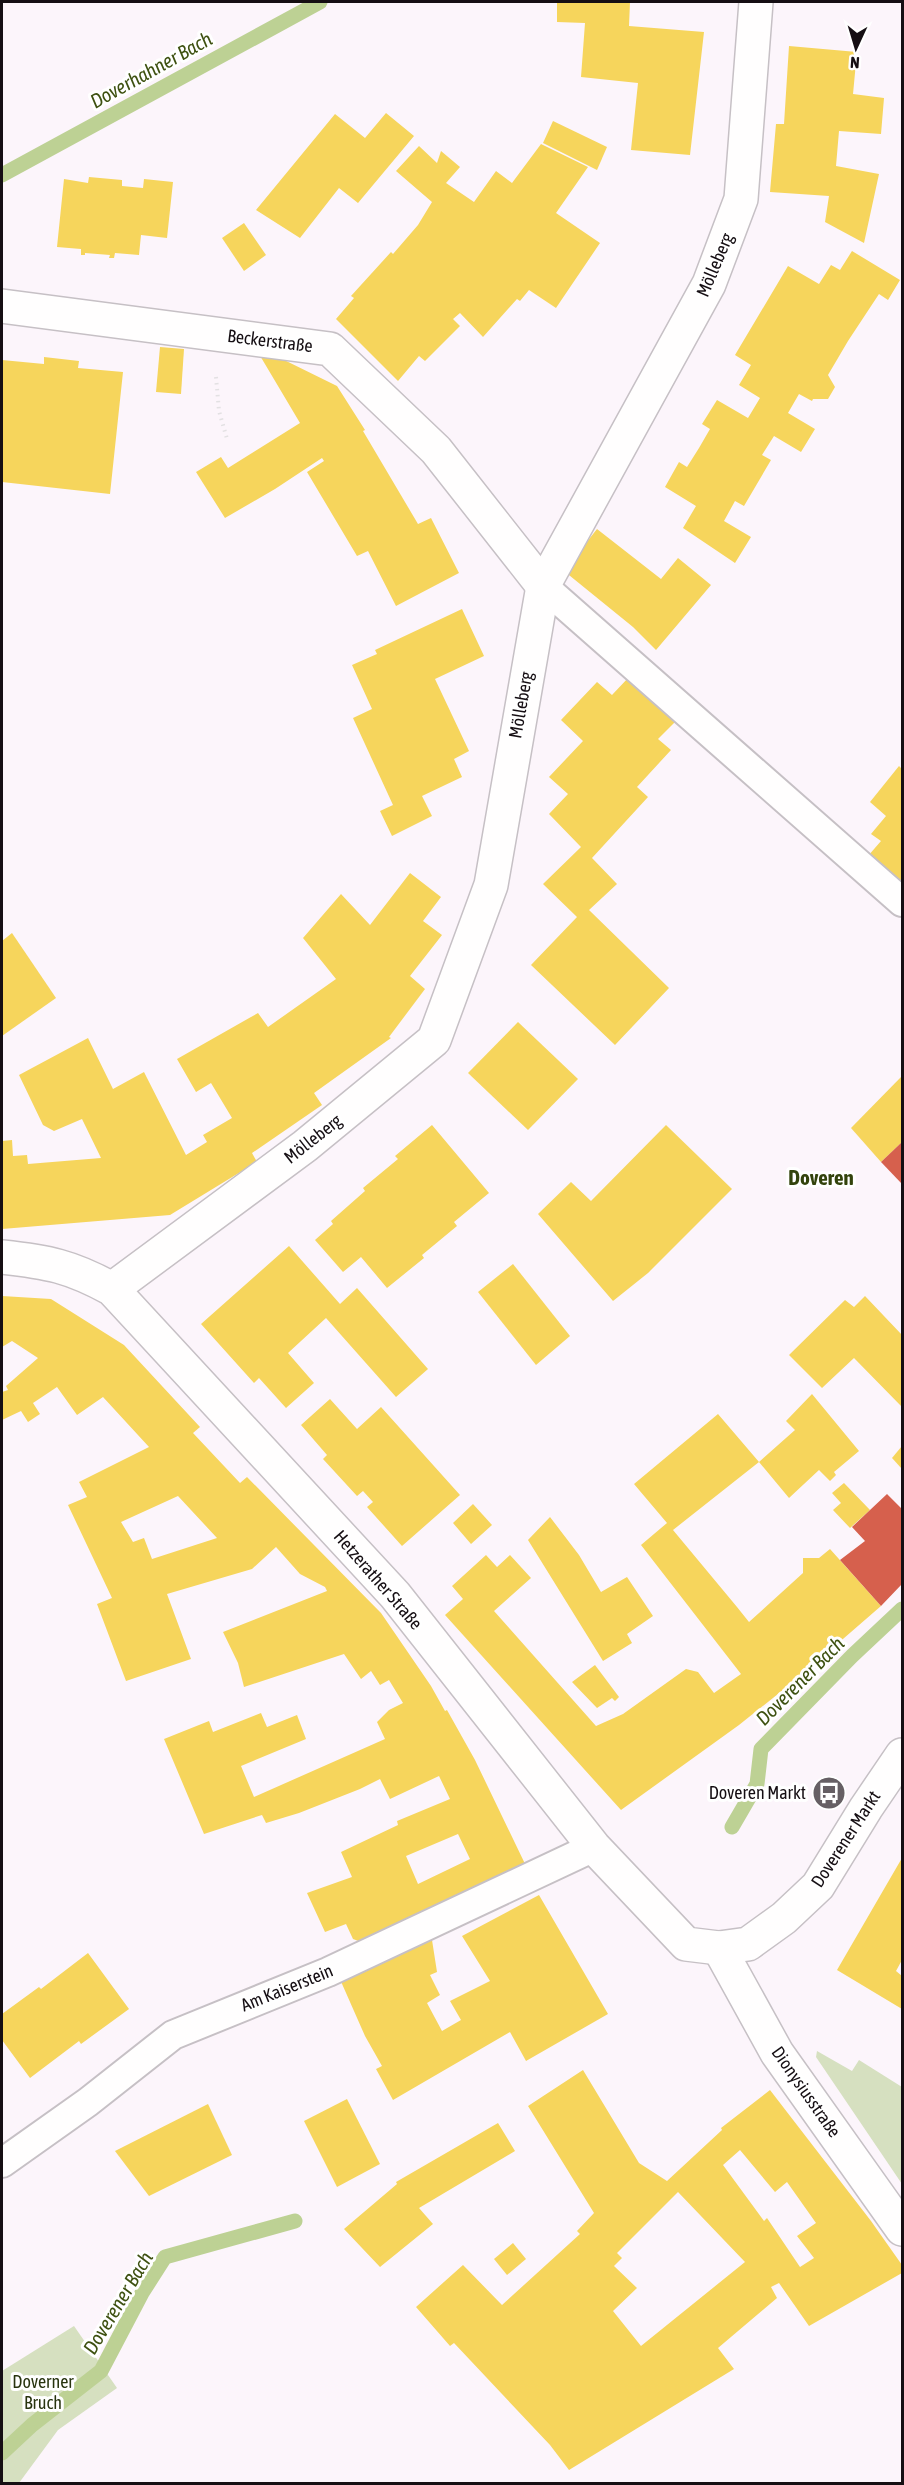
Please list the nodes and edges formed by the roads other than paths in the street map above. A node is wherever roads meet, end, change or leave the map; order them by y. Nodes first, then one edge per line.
1 (756, 2) edge
2 (2, 306) edge
3 (543, 586) junction
4 (903, 902) edge
5 (2, 1257) edge
6 (112, 1289) junction
7 (903, 1755) edge
8 (594, 1847) junction
9 (719, 1948) junction
10 (2, 2163) edge
11 (903, 2229) edge

1 - 3 street, Mölleberg
2 - 3 street, Beckerstraße
3 - 4 lane
3 - 6 street, Mölleberg
5 - 6 street, Hetzerather Straße
6 - 8 street, Hetzerather Straße
7 - 9 street, Doverener Markt
8 - 9 street, Hetzerather Straße
8 - 10 lane, Am Kaiserstein
9 - 11 street, Dionysiusstraße

